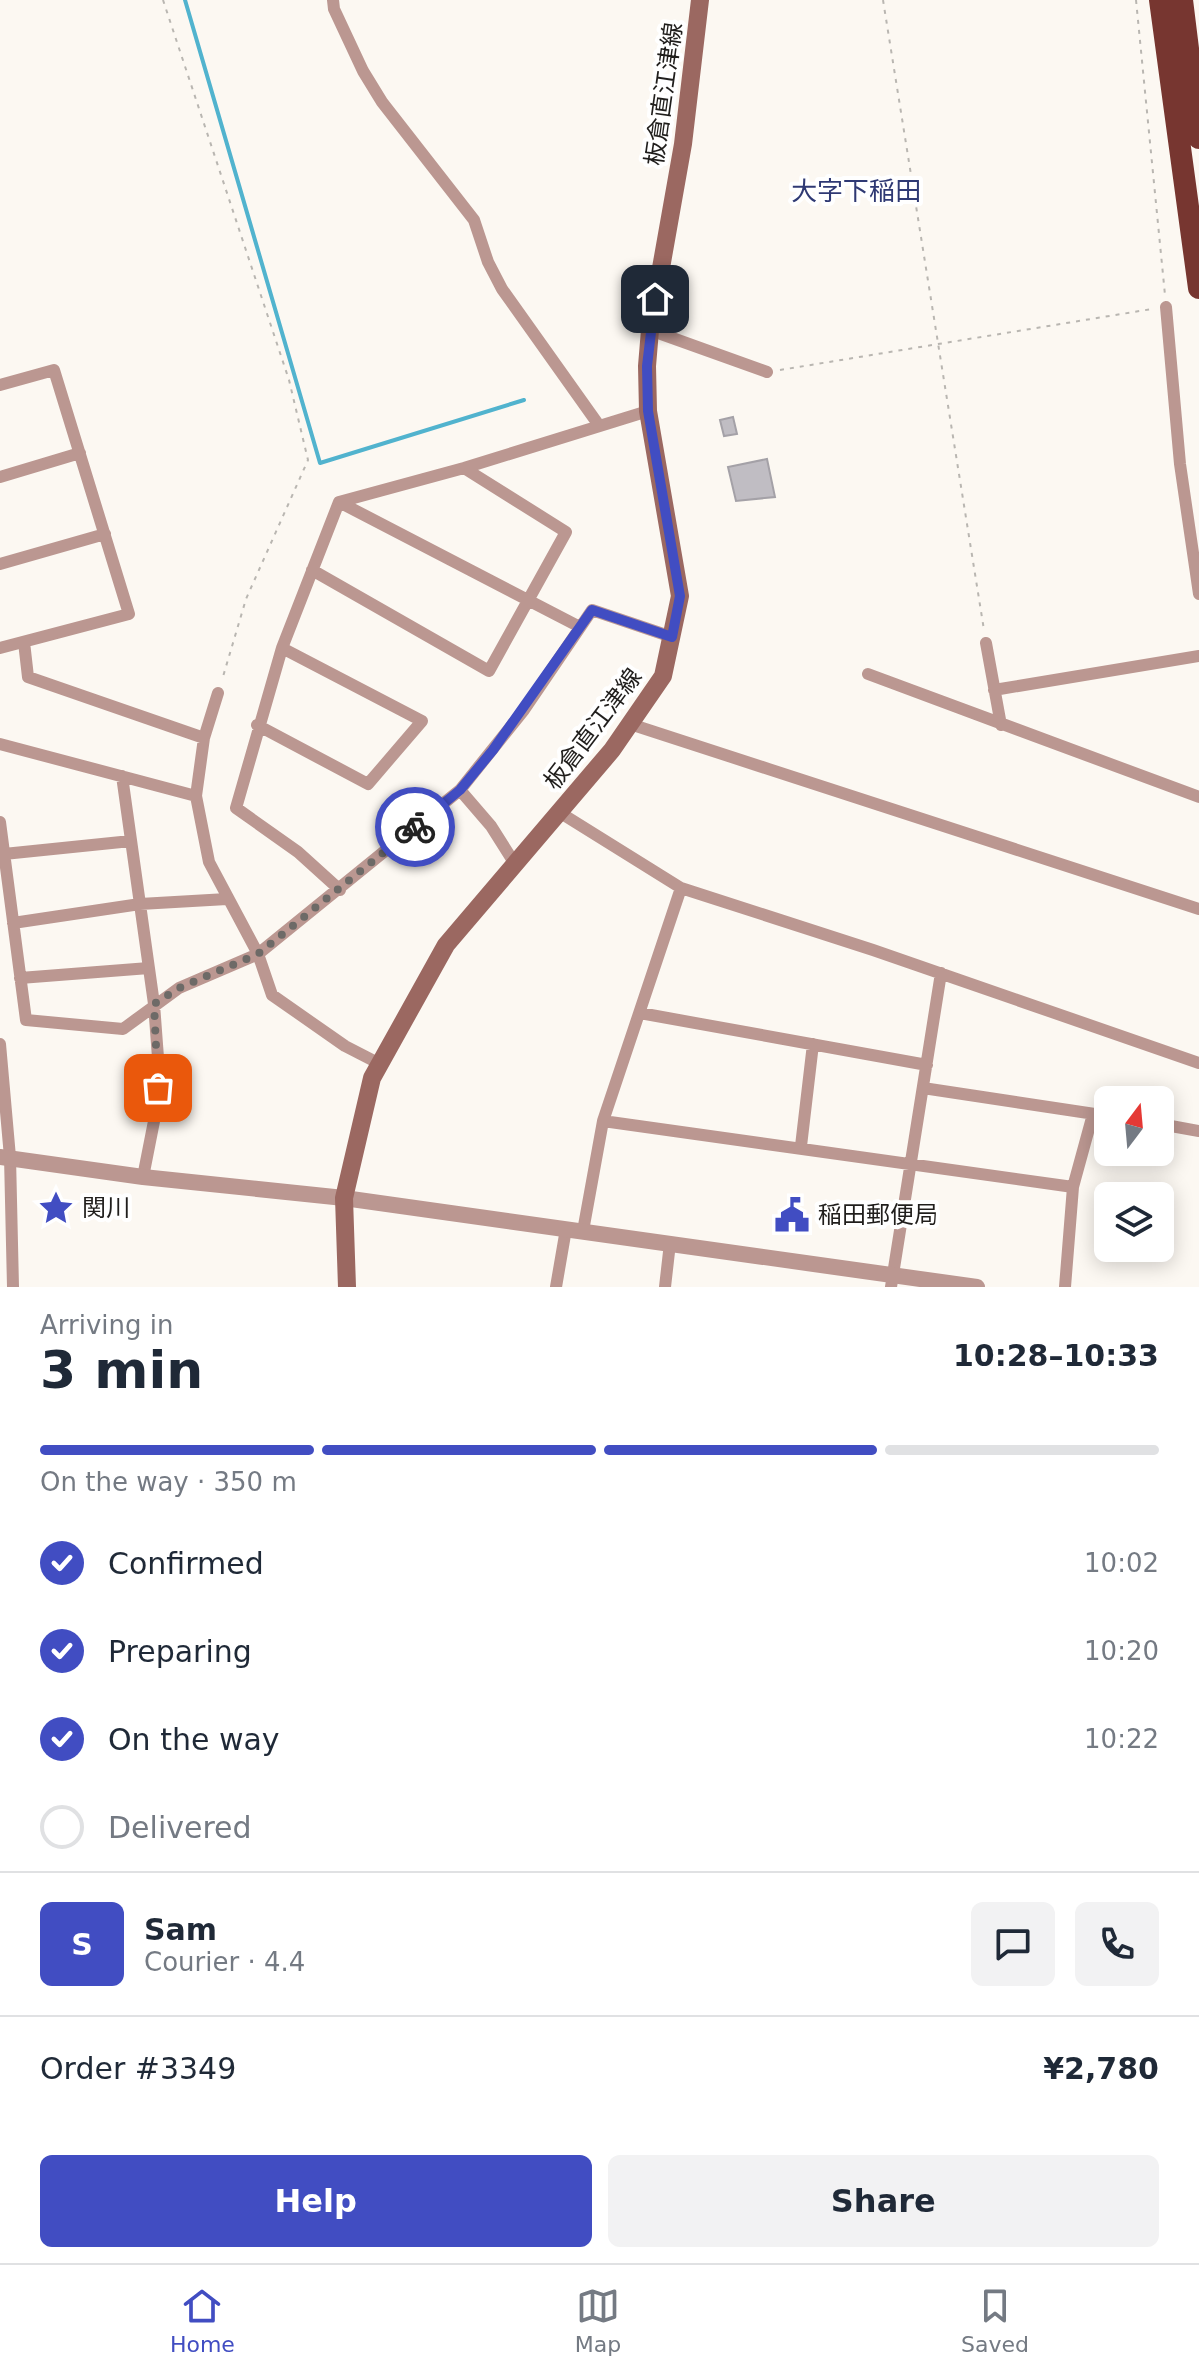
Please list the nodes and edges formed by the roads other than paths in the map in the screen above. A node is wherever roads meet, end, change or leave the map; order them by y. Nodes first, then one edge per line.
1 (333, 0) edge
2 (700, 0) edge
3 (1160, 0) edge
4 (1182, 0) edge
5 (1199, 138) edge
6 (1199, 288) edge
7 (1166, 307) road end
8 (650, 330) junction
9 (767, 372) road end
10 (0, 385) edge
11 (648, 411) junction
12 (598, 424) junction
13 (80, 453) junction
14 (464, 468) junction
15 (0, 477) edge
16 (339, 502) junction
17 (105, 534) junction
18 (0, 564) edge
19 (312, 570) junction
20 (1199, 594) edge
21 (526, 599) junction
22 (578, 626) junction
23 (672, 637) junction
24 (24, 642) junction
25 (986, 643) road end
26 (0, 648) edge
27 (282, 648) junction
28 (1199, 656) edge
29 (868, 674) dead end
30 (994, 690) junction
31 (218, 693) road end
32 (630, 724) junction
33 (257, 725) junction
34 (1001, 725) junction
35 (204, 738) junction
36 (0, 744) edge
37 (122, 776) junction
38 (460, 790) junction
39 (196, 796) junction
40 (1199, 797) edge
41 (559, 812) junction
42 (0, 822) edge
43 (131, 841) junction
44 (4, 854) junction
45 (515, 864) junction
46 (681, 888) junction
47 (340, 890) junction
48 (227, 899) junction
49 (140, 904) junction
50 (1199, 909) edge
51 (13, 923) junction
52 (258, 954) junction
53 (149, 968) junction
54 (941, 973) junction
55 (20, 978) junction
56 (154, 1004) junction
57 (640, 1013) junction
58 (0, 1044) edge
59 (813, 1044) junction
60 (1199, 1063) edge
61 (380, 1064) junction
62 (927, 1065) junction
63 (923, 1088) junction
64 (1093, 1114) joint
65 (603, 1121) junction
66 (1174, 1127) edge
67 (1199, 1131) edge
68 (801, 1146) junction
69 (5, 1157) edge
70 (913, 1165) junction
71 (143, 1177) junction
72 (1073, 1187) junction
73 (344, 1198) junction
74 (566, 1229) junction
75 (583, 1231) junction
76 (670, 1243) junction
77 (892, 1281) edge
78 (13, 1287) edge
79 (347, 1287) edge
80 (556, 1287) edge
81 (665, 1287) edge
82 (977, 1287) edge
83 (1065, 1287) edge

1 - 12 street
2 - 8 main road, 板倉直江津線
3 - 6 highway
4 - 5 highway
7 - 20 street
8 - 9 street
8 - 11 main road, 板倉直江津線
10 - 13 street
11 - 12 street
11 - 23 main road, 板倉直江津線
12 - 14 street
13 - 15 street
13 - 17 street
14 - 16 street
14 - 21 street
16 - 19 street
16 - 21 street
17 - 18 street
17 - 24 street
19 - 21 street
19 - 27 street
21 - 22 street
22 - 23 street
22 - 38 street
23 - 32 main road, 板倉直江津線
24 - 26 street
24 - 35 street
25 - 30 street
27 - 33 street
27 - 33 street
28 - 30 street
29 - 34 street
30 - 34 street
31 - 35 street
32 - 41 main road, 板倉直江津線
32 - 50 street
33 - 47 street
34 - 40 street
35 - 39 street
36 - 37 street
37 - 39 street
37 - 43 street
38 - 45 street
38 - 47 street
39 - 48 street
41 - 45 main road, 板倉直江津線
41 - 46 street
42 - 44 street
43 - 44 street
43 - 49 street
44 - 51 street
45 - 61 main road, 板倉直江津線
46 - 54 street
46 - 57 street
47 - 52 street
48 - 49 street
48 - 52 street
49 - 51 street
49 - 53 street
51 - 55 street
52 - 56 street
52 - 61 street
53 - 55 street
53 - 56 street
54 - 60 street
54 - 62 street
55 - 56 street
56 - 71 street
57 - 59 street
57 - 65 street
58 - 69 street
59 - 62 street
59 - 68 street
61 - 73 main road, 板倉直江津線
62 - 63 street
63 - 64 street
63 - 70 street
64 - 72 street
65 - 68 street
65 - 75 street
66 - 67 street
68 - 70 street
69 - 71 street
69 - 78 street
70 - 72 street
70 - 77 street
71 - 73 street
72 - 83 street
73 - 74 street
73 - 79 main road, 板倉直江津線
74 - 75 street
74 - 80 street
75 - 76 street
76 - 77 street
76 - 81 street
77 - 82 street

